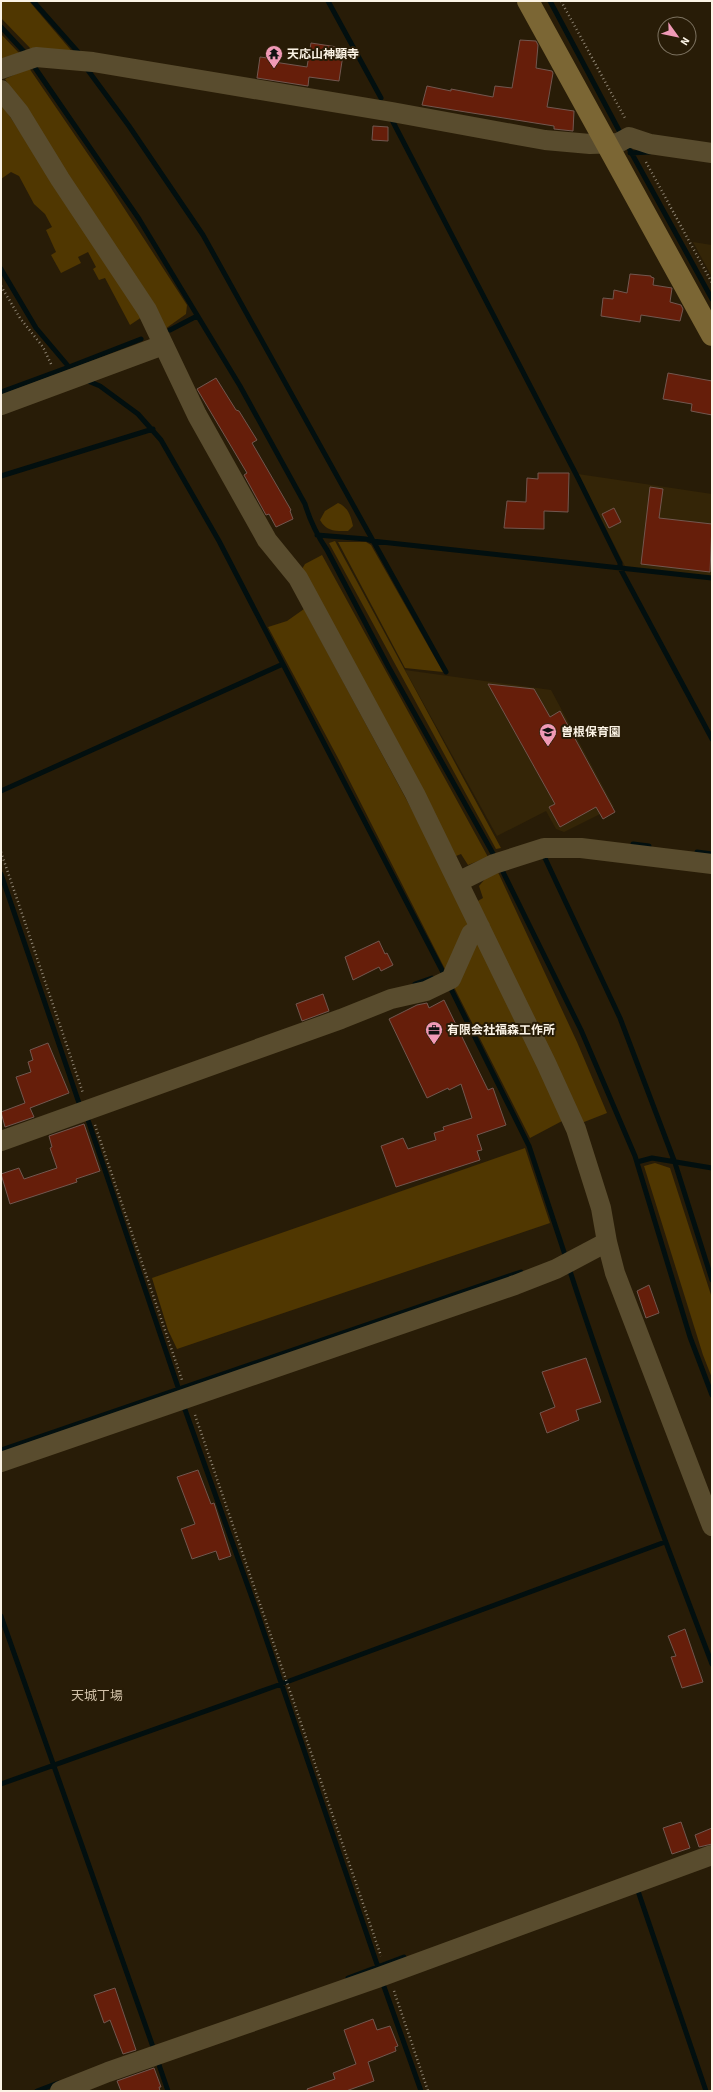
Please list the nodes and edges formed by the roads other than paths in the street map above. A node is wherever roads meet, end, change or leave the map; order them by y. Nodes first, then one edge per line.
1 (528, 1) edge
2 (1, 69) edge
3 (1, 90) edge
4 (628, 144) junction
5 (712, 154) edge
6 (712, 335) edge
7 (163, 345) junction
8 (1, 405) edge
9 (712, 864) edge
10 (458, 882) junction
11 (480, 927) junction
12 (1, 1141) edge
13 (606, 1242) junction
14 (1, 1462) edge
15 (712, 1526) edge
16 (712, 1855) edge
17 (60, 2091) edge

1 - 4 street
2 - 4 street
3 - 7 street
4 - 5 street
4 - 6 street
7 - 8 street
7 - 10 street
9 - 10 street
10 - 11 street
11 - 12 street
11 - 13 street
13 - 14 street
13 - 15 street
16 - 17 street

